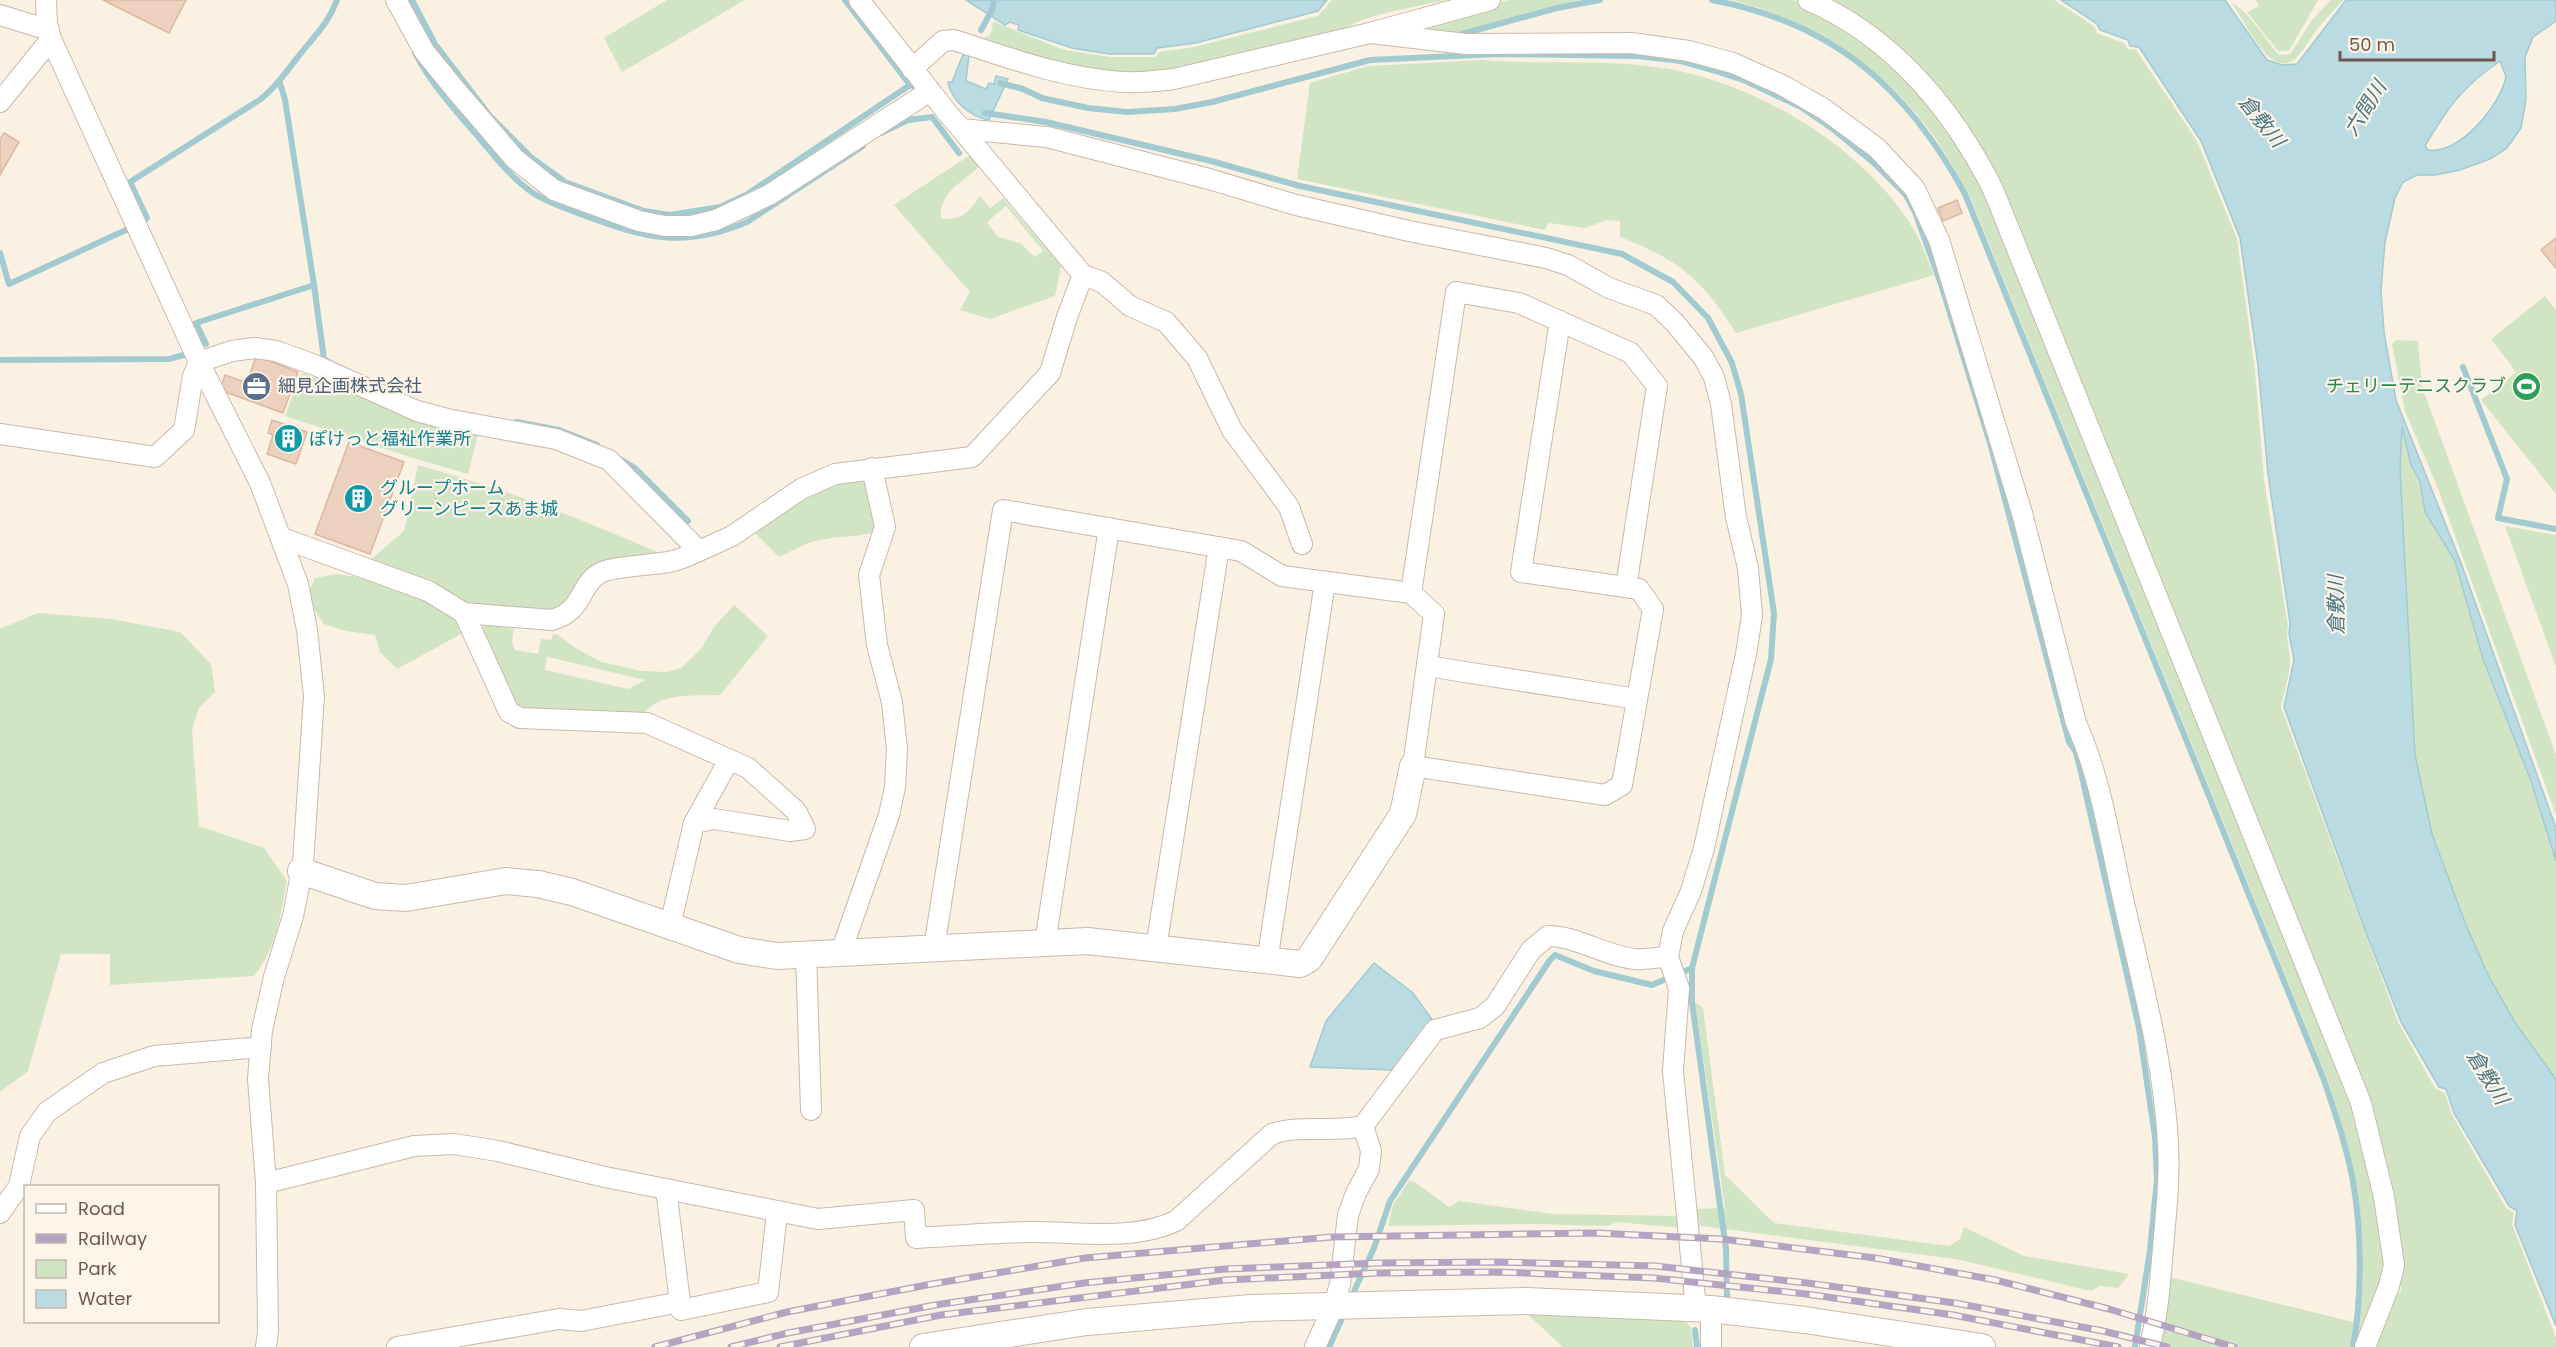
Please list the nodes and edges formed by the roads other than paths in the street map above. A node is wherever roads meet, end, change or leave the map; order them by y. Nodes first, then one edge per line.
1 (46, 0) edge
2 (396, 0) edge
3 (859, 0) edge
4 (1490, 0) edge
5 (1808, 0) edge
6 (0, 15) edge
7 (1370, 33) junction
8 (50, 34) junction
9 (912, 69) junction
10 (930, 91) junction
11 (0, 102) edge
12 (961, 129) junction
13 (1083, 275) junction
14 (1560, 321) junction
15 (199, 362) junction
16 (0, 434) edge
17 (872, 468) junction
18 (1109, 528) junction
19 (282, 538) junction
20 (1302, 544) dead end
21 (1219, 548) junction
22 (699, 551) junction
23 (1325, 582) junction
24 (1626, 586) junction
25 (1411, 593) junction
26 (464, 613) junction
27 (1427, 666) junction
28 (1637, 699) junction
29 (729, 760) junction
30 (1413, 766) junction
31 (694, 823) junction
32 (302, 871) junction
33 (669, 926) junction
34 (1045, 943) junction
35 (934, 948) junction
36 (1156, 948) junction
37 (841, 952) junction
38 (806, 954) junction
39 (1267, 962) junction
40 (1672, 969) junction
41 (261, 1047) junction
42 (811, 1110) dead end
43 (1363, 1126) junction
44 (266, 1183) junction
45 (666, 1189) junction
46 (0, 1213) edge
47 (777, 1213) junction
48 (680, 1302) junction
49 (1344, 1305) junction
50 (1703, 1309) junction
51 (266, 1347) edge
52 (397, 1347) edge
53 (924, 1347) edge
54 (1315, 1347) edge
55 (1711, 1347) edge
56 (1982, 1347) edge
57 (2150, 1347) edge
58 (2365, 1347) edge

1 - 8 street
2 - 10 street
3 - 9 street
4 - 7 street
5 - 58 street
6 - 8 street
7 - 9 street
7 - 57 street
8 - 11 street
8 - 15 street
9 - 10 street
10 - 12 street
12 - 13 street
12 - 40 street
13 - 17 street
13 - 20 street
14 - 24 street
14 - 24 street
14 - 25 street
15 - 16 street
15 - 19 street
15 - 22 street
17 - 22 street
17 - 37 street
18 - 21 street
18 - 34 street
18 - 35 street
19 - 26 street
19 - 32 street
21 - 23 street
21 - 36 street
22 - 26 street
23 - 25 street
23 - 39 street
24 - 28 street
25 - 27 street
26 - 29 street
27 - 28 street
27 - 30 street
28 - 30 street
29 - 31 street
29 - 31 street
30 - 39 street
31 - 33 street
32 - 33 street
32 - 41 street
33 - 38 street
34 - 35 street
34 - 36 street
35 - 37 street
36 - 39 street
37 - 38 street
38 - 42 street
40 - 43 street
40 - 50 street
41 - 44 street
41 - 46 street
43 - 47 street
43 - 49 street
44 - 45 street
44 - 51 street
45 - 47 street
45 - 48 street
47 - 48 street
48 - 52 street
49 - 50 street
49 - 53 street
49 - 54 street
50 - 55 street
50 - 56 street

